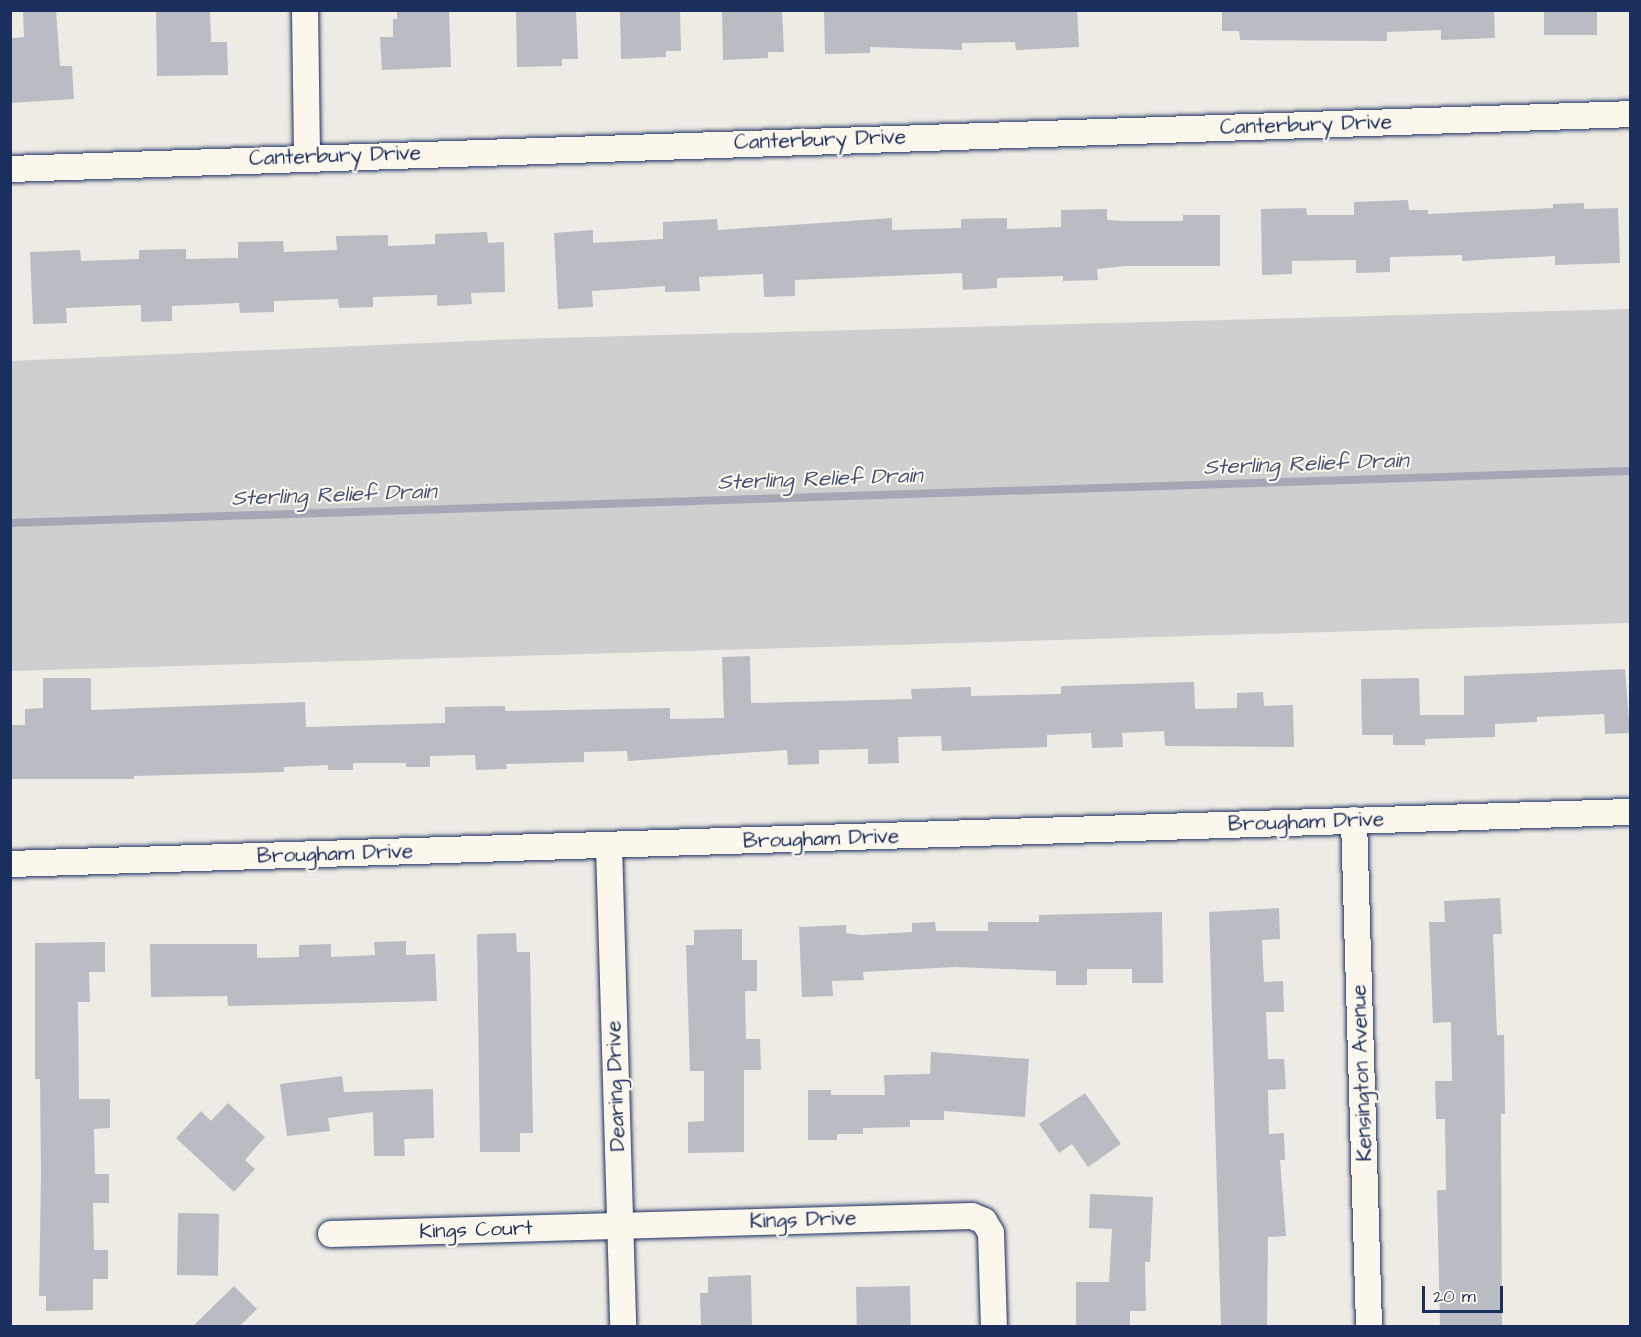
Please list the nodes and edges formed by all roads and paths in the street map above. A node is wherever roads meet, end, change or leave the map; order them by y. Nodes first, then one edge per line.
1 (305, 10) edge
2 (1630, 114) edge
3 (307, 156) junction
4 (10, 169) edge
5 (1630, 812) edge
6 (1354, 820) junction
7 (609, 846) junction
8 (10, 864) edge
9 (620, 1227) junction
10 (331, 1234) dead end
11 (623, 1326) edge
12 (994, 1326) edge
13 (1369, 1326) edge

1 - 3 street
2 - 3 street, Canterbury Drive
3 - 4 street, Canterbury Drive
5 - 6 street, Brougham Drive
6 - 7 street, Brougham Drive
6 - 13 street, Kensington Avenue
7 - 8 street, Brougham Drive
7 - 9 street, Dearing Drive
9 - 10 street, Kings Court
9 - 11 street, Dearing Drive
9 - 12 street, Kings Drive

